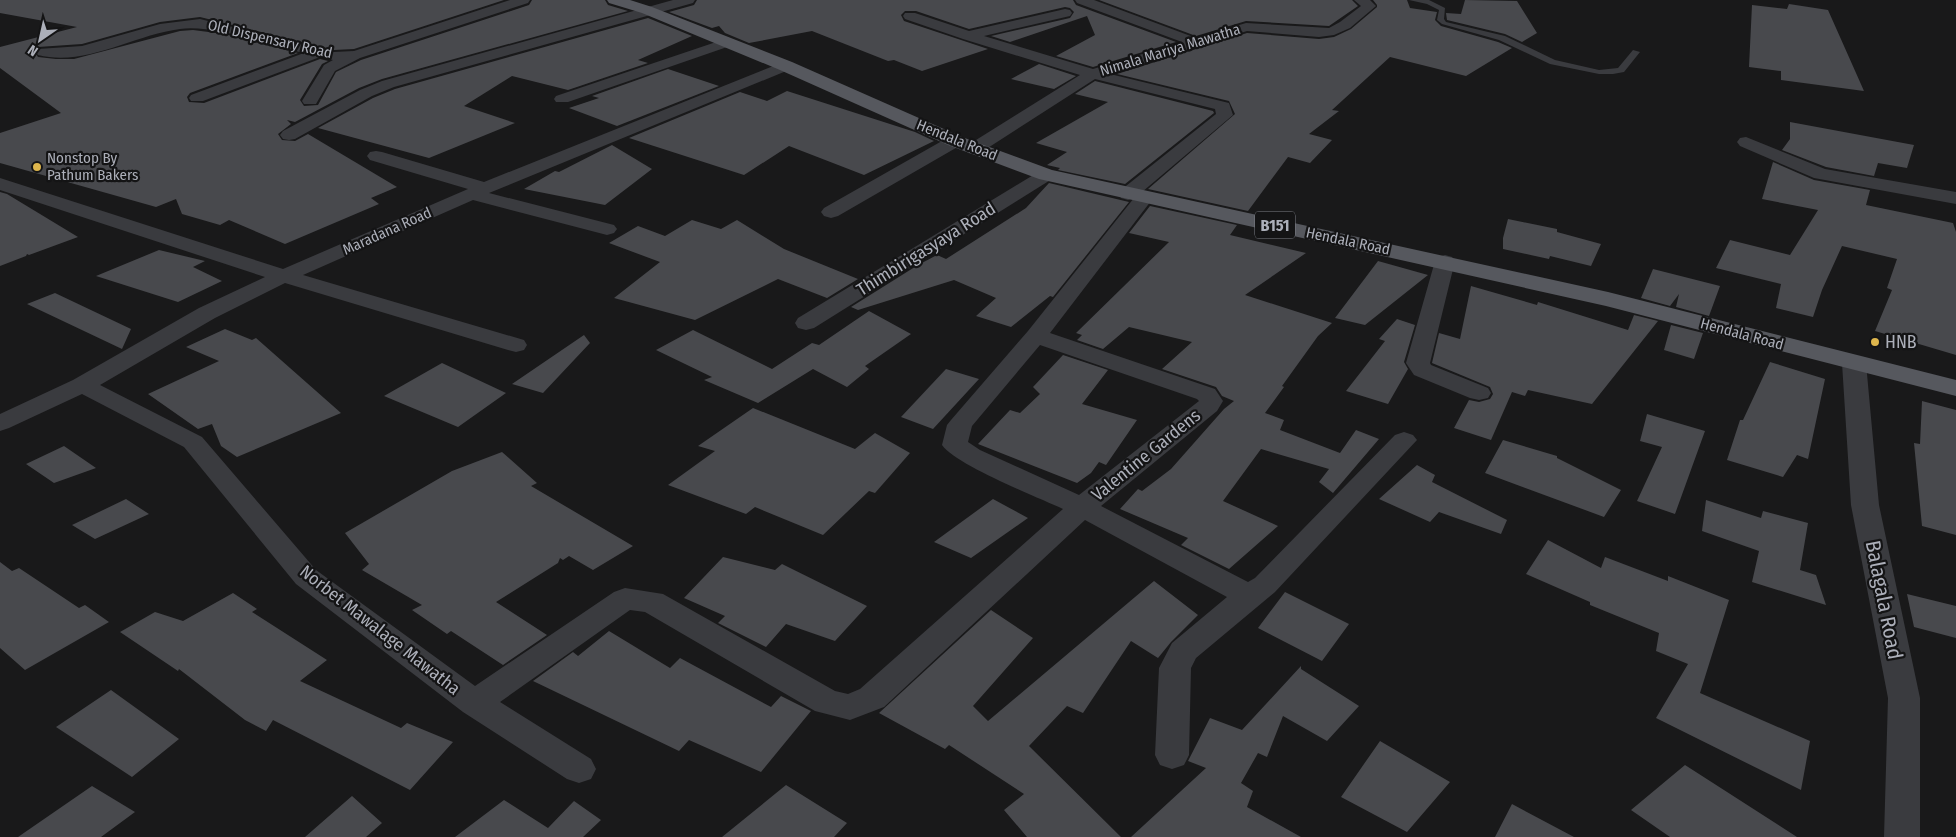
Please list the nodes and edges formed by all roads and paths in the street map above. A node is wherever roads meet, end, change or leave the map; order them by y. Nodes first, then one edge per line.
1 (523, 0) edge
2 (614, 0) edge
3 (688, 0) edge
4 (1082, 0) edge
5 (1365, 0) edge
6 (1412, 0) edge
7 (647, 10) junction
8 (1065, 13) dead end
9 (910, 16) dead end
10 (968, 36) junction
11 (1195, 42) junction
12 (725, 43) junction
13 (43, 52) dead end
14 (320, 52) junction
15 (1636, 52) dead end
16 (354, 55) junction
17 (786, 66) junction
18 (1093, 74) junction
19 (197, 98) dead end
20 (562, 99) dead end
21 (310, 100) dead end
22 (289, 135) dead end
23 (1746, 142) dead end
24 (965, 145) junction
25 (376, 156) dead end
26 (1046, 175) junction
27 (0, 184) edge
28 (478, 191) junction
29 (1136, 195) junction
30 (1956, 198) edge
31 (831, 212) dead end
32 (607, 229) dead end
33 (1445, 261) junction
34 (284, 276) junction
35 (806, 323) dead end
36 (1036, 336) junction
37 (516, 345) dead end
38 (1854, 363) junction
39 (82, 385) junction
40 (1956, 388) edge
41 (1479, 393) dead end
42 (0, 423) edge
43 (1404, 440) dead end
44 (1082, 507) junction
45 (1249, 596) junction
46 (475, 703) junction
47 (1172, 755) dead end
48 (579, 769) dead end
49 (1902, 837) edge

1 - 16 street, Old Dispensary Road
2 - 7 main road, Hendala Road / B151
3 - 7 street
4 - 11 street
5 - 11 street, Nimala Mariya Mawatha
6 - 15 lane
7 - 12 main road, Hendala Road / B151
7 - 22 street
8 - 10 street
9 - 10 street
10 - 18 street
11 - 18 street, Nimala Mariya Mawatha
12 - 17 main road, Hendala Road / B151
12 - 20 street
13 - 14 street, Old Dispensary Road
14 - 16 street, Old Dispensary Road
14 - 19 street
16 - 21 street
17 - 24 main road, Hendala Road / B151
17 - 28 street, Maradana Road
18 - 24 street, Nimala Mariya Mawatha
18 - 29 street
23 - 30 street
24 - 26 main road, Hendala Road / B151
24 - 31 street, Nimala Mariya Mawatha
25 - 28 street
26 - 29 main road, Hendala Road / B151
26 - 35 street, Thimbirigasyaya Road
27 - 34 street
28 - 32 street
28 - 34 street, Maradana Road
29 - 33 main road, Hendala Road / B151
29 - 36 street
33 - 38 main road, Hendala Road / B151
33 - 41 street
34 - 37 street
34 - 39 street, Maradana Road
36 - 44 street
36 - 44 street, Valentine Gardens
38 - 40 main road, Hendala Road / B151
38 - 49 street, Balagala Road
39 - 42 street, Maradana Road
39 - 46 street, Norbet Mawalage Mawatha
43 - 45 street
44 - 45 street
44 - 46 street, Valentine Gardens
45 - 47 street
46 - 48 street, Norbet Mawalage Mawatha

